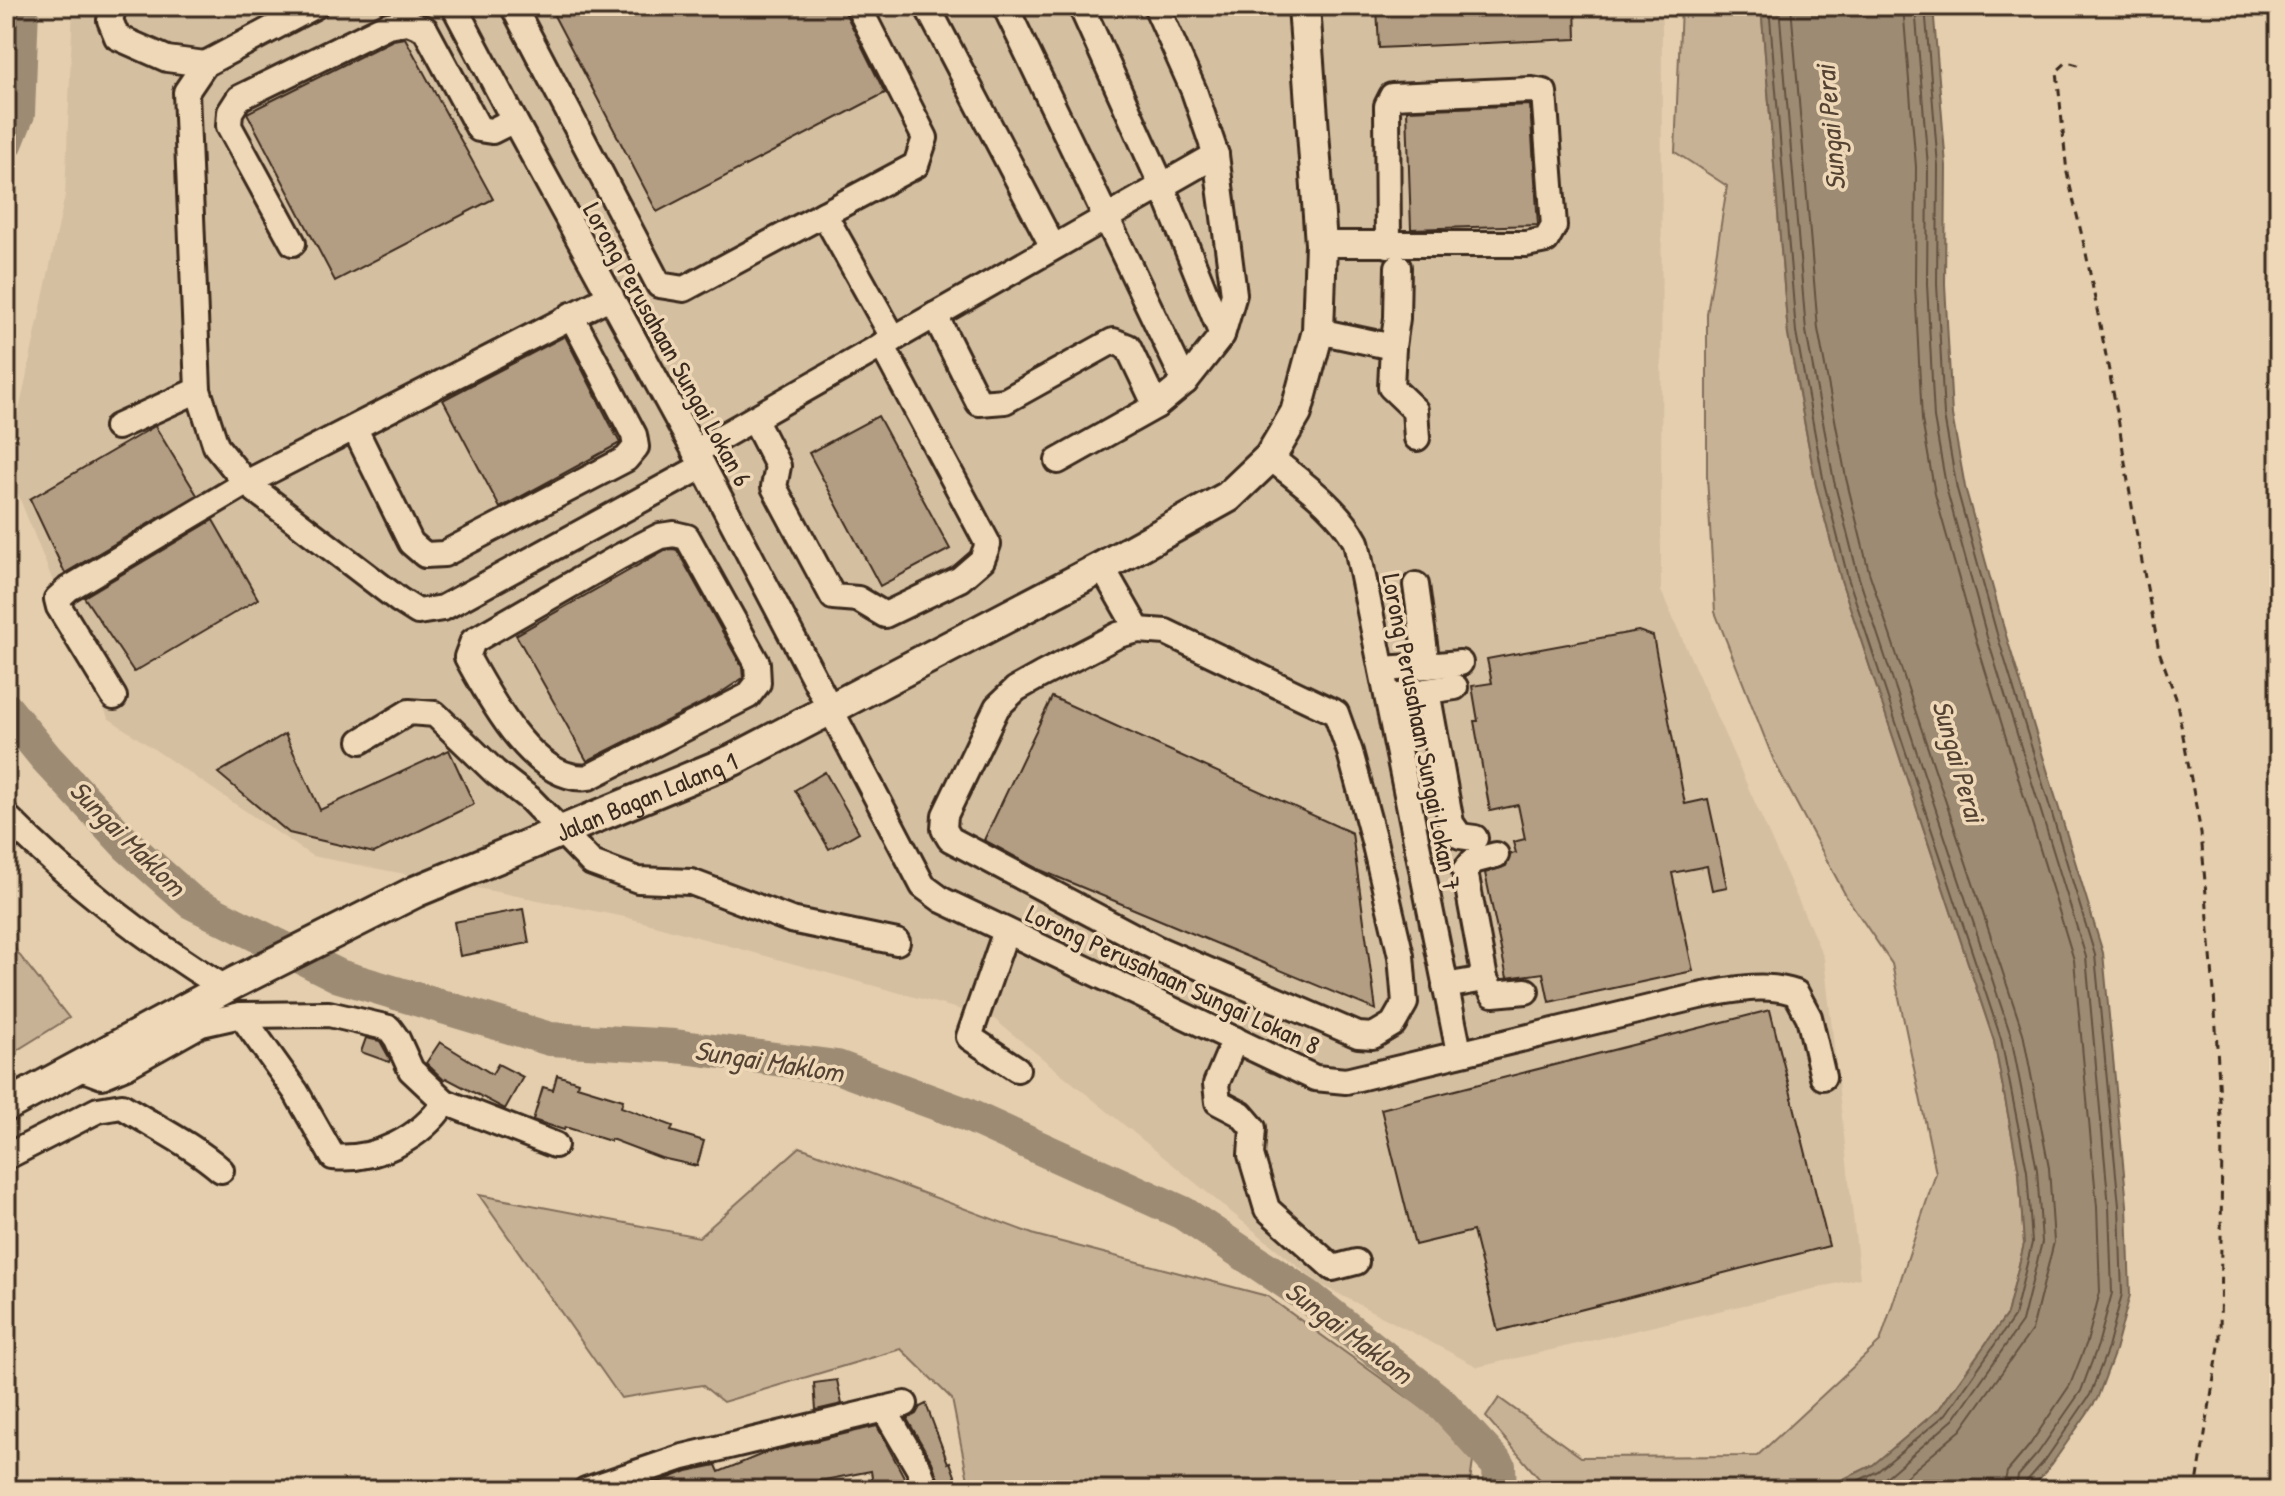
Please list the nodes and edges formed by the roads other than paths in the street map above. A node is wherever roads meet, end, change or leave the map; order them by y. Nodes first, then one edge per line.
1 (114, 6) edge
2 (315, 6) edge
3 (454, 6) edge
4 (513, 6) edge
5 (858, 6) edge
6 (927, 6) edge
7 (1005, 6) edge
8 (1081, 6) edge
9 (1156, 6) edge
10 (1304, 6) edge
11 (205, 64) junction
12 (514, 120) junction
13 (1216, 155) junction
14 (1162, 186) junction
15 (824, 214) junction
16 (1105, 218) junction
17 (293, 243) dead end
18 (1321, 244) junction
19 (1053, 247) junction
20 (1393, 256) junction
21 (611, 296) junction
22 (571, 315) junction
23 (935, 315) junction
24 (1318, 331) junction
25 (1222, 335) junction
26 (888, 342) junction
27 (1393, 347) junction
28 (1185, 382) junction
29 (198, 390) junction
30 (1156, 406) junction
31 (754, 419) junction
32 (117, 427) dead end
33 (355, 429) junction
34 (1417, 438) dead end
35 (1270, 457) junction
36 (699, 459) junction
37 (1058, 461) dead end
38 (246, 483) junction
39 (1102, 567) junction
40 (1416, 585) dead end
41 (1138, 630) junction
42 (1427, 666) junction
43 (1382, 669) junction
44 (1427, 691) junction
45 (114, 697) dead end
46 (1388, 698) junction
47 (832, 709) junction
48 (499, 714) junction
49 (361, 741) dead end
50 (464, 742) junction
51 (6, 816) edge
52 (562, 831) junction
53 (1475, 838) dead end
54 (1496, 855) dead end
55 (1006, 931) junction
56 (897, 942) dead end
57 (1485, 979) junction
58 (230, 985) junction
59 (1445, 986) junction
60 (1526, 991) dead end
61 (241, 1015) junction
62 (1235, 1039) junction
63 (1459, 1052) junction
64 (78, 1067) junction
65 (1017, 1069) dead end
66 (1823, 1077) dead end
67 (445, 1102) junction
68 (6, 1106) edge
69 (555, 1145) dead end
70 (6, 1157) edge
71 (221, 1170) dead end
72 (1356, 1262) dead end
73 (586, 1490) edge
74 (927, 1490) edge

1 - 11 street
2 - 11 street
3 - 12 street, Lorong Perusahaan Sungai Lokan 6
4 - 15 street
5 - 15 street
6 - 19 street
7 - 16 street
8 - 14 street
9 - 13 street
10 - 18 main road, Jalan Bagan Lalang 1
11 - 29 street
12 - 17 street
12 - 21 street, Lorong Perusahaan Sungai Lokan 6
13 - 14 street
13 - 25 street
14 - 16 street
14 - 25 street
15 - 26 street
16 - 19 street
16 - 28 street
18 - 20 street
18 - 24 main road, Jalan Bagan Lalang 1
19 - 23 street
20 - 20 street
20 - 27 street
21 - 22 street
21 - 36 street, Lorong Perusahaan Sungai Lokan 6
22 - 33 street
22 - 33 street
23 - 26 street
23 - 30 street
24 - 27 street
24 - 35 main road, Jalan Bagan Lalang 1
25 - 28 street
26 - 31 street
26 - 31 street
27 - 34 street
28 - 30 street
29 - 32 street
29 - 38 street
30 - 37 street
31 - 36 street
33 - 38 street
35 - 39 main road, Jalan Bagan Lalang 1
35 - 43 street, Lorong Perusahaan Sungai Lokan 7
36 - 38 street
36 - 47 street, Lorong Perusahaan Sungai Lokan 6
38 - 45 street
39 - 41 street
39 - 47 main road, Jalan Bagan Lalang 1
40 - 42 street
41 - 41 street
42 - 43 street
42 - 44 street
43 - 46 street, Lorong Perusahaan Sungai Lokan 7
44 - 46 street
44 - 53 street
46 - 59 street, Lorong Perusahaan Sungai Lokan 7
47 - 52 main road, Jalan Bagan Lalang 1
47 - 55 street, Lorong Perusahaan Sungai Lokan 8
48 - 48 street
48 - 50 street
49 - 50 street
50 - 52 street
51 - 58 street
52 - 56 street
52 - 58 main road, Jalan Bagan Lalang 1
54 - 57 street
55 - 62 street, Lorong Perusahaan Sungai Lokan 8
55 - 65 street
57 - 59 street
57 - 60 street
58 - 64 main road, Jalan Bagan Lalang 1
59 - 63 street, Lorong Perusahaan Sungai Lokan 7
61 - 64 street
61 - 67 street
61 - 67 street
62 - 63 street, Lorong Perusahaan Sungai Lokan 8
62 - 72 street
63 - 66 street, Lorong Perusahaan Sungai Lokan 8
64 - 68 main road, Jalan Bagan Lalang 1
67 - 69 street
70 - 71 street
73 - 74 street

